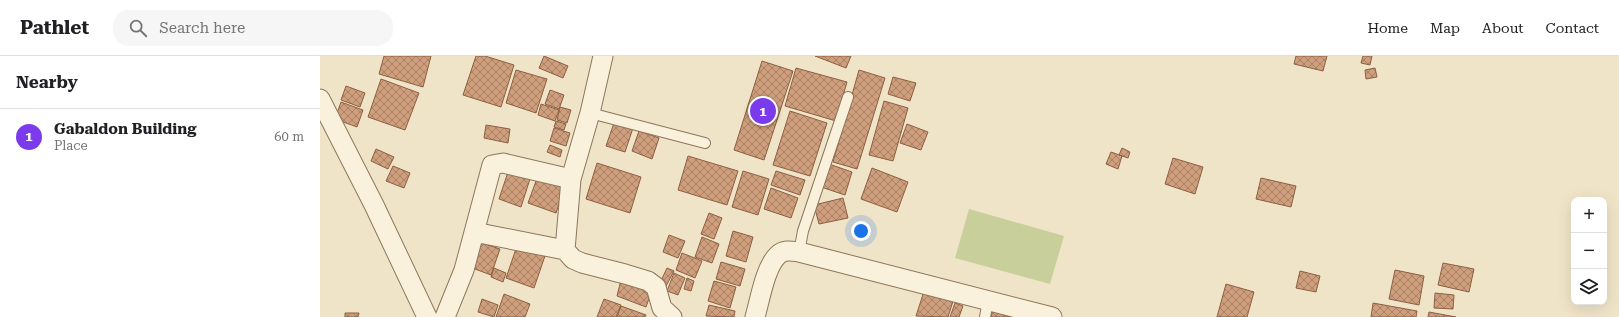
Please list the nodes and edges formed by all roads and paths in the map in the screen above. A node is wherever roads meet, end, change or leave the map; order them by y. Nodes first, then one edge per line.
1 (603, 56) edge
2 (848, 97) dead end
3 (320, 98) edge
4 (590, 113) junction
5 (705, 143) dead end
6 (571, 179) junction
7 (474, 232) junction
8 (565, 250) junction
9 (799, 252) junction
10 (986, 309) edge
11 (427, 317) edge
12 (445, 317) edge
13 (672, 317) edge
14 (755, 317) edge
15 (1052, 317) edge

1 - 4 street
2 - 9 lane
3 - 11 street
4 - 5 lane
4 - 6 street
6 - 7 street
6 - 8 street
7 - 8 street
7 - 12 street
8 - 13 street
9 - 10 street
9 - 14 street
10 - 15 street

